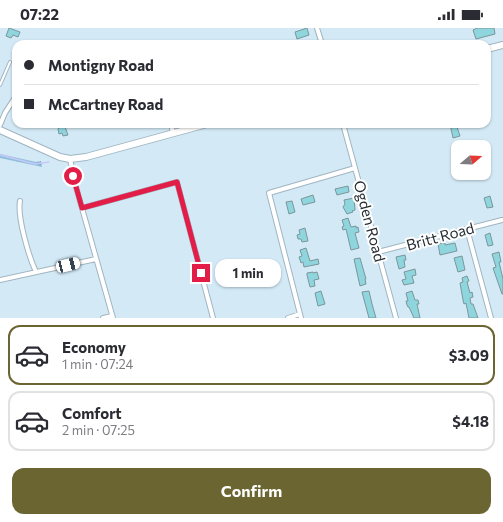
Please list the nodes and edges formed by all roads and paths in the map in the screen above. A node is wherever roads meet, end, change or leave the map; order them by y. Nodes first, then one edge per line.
1 (317, 28) edge
2 (321, 40) edge
3 (503, 45) edge
4 (491, 48) edge
5 (10, 62) dead end
6 (0, 85) edge
7 (12, 102) edge
8 (0, 126) edge
9 (172, 128) edge
10 (192, 128) edge
11 (344, 128) edge
12 (0, 130) edge
13 (173, 133) junction
14 (70, 159) junction
15 (355, 168) junction
16 (20, 201) dead end
17 (82, 208) junction
18 (502, 220) dead end
19 (467, 229) junction
20 (378, 252) junction
21 (96, 259) junction
22 (36, 272) junction
23 (0, 280) edge
24 (301, 316) edge
25 (112, 317) edge
26 (103, 318) edge
27 (213, 318) edge
28 (288, 318) edge
29 (396, 318) edge
30 (491, 318) edge

1 - 2 street
3 - 4 main road
5 - 6 lane
7 - 8 street
9 - 13 street
10 - 13 main road
11 - 15 street, Ogden Road
12 - 14 main road
13 - 14 main road
14 - 17 street
15 - 20 street, Ogden Road
15 - 24 street
16 - 22 street
17 - 21 street
17 - 27 street
18 - 19 street, Britt Road
19 - 20 street, Britt Road
19 - 30 street
20 - 29 street, Ogden Road
21 - 22 street
21 - 25 street
22 - 23 street
24 - 28 street
25 - 26 street

